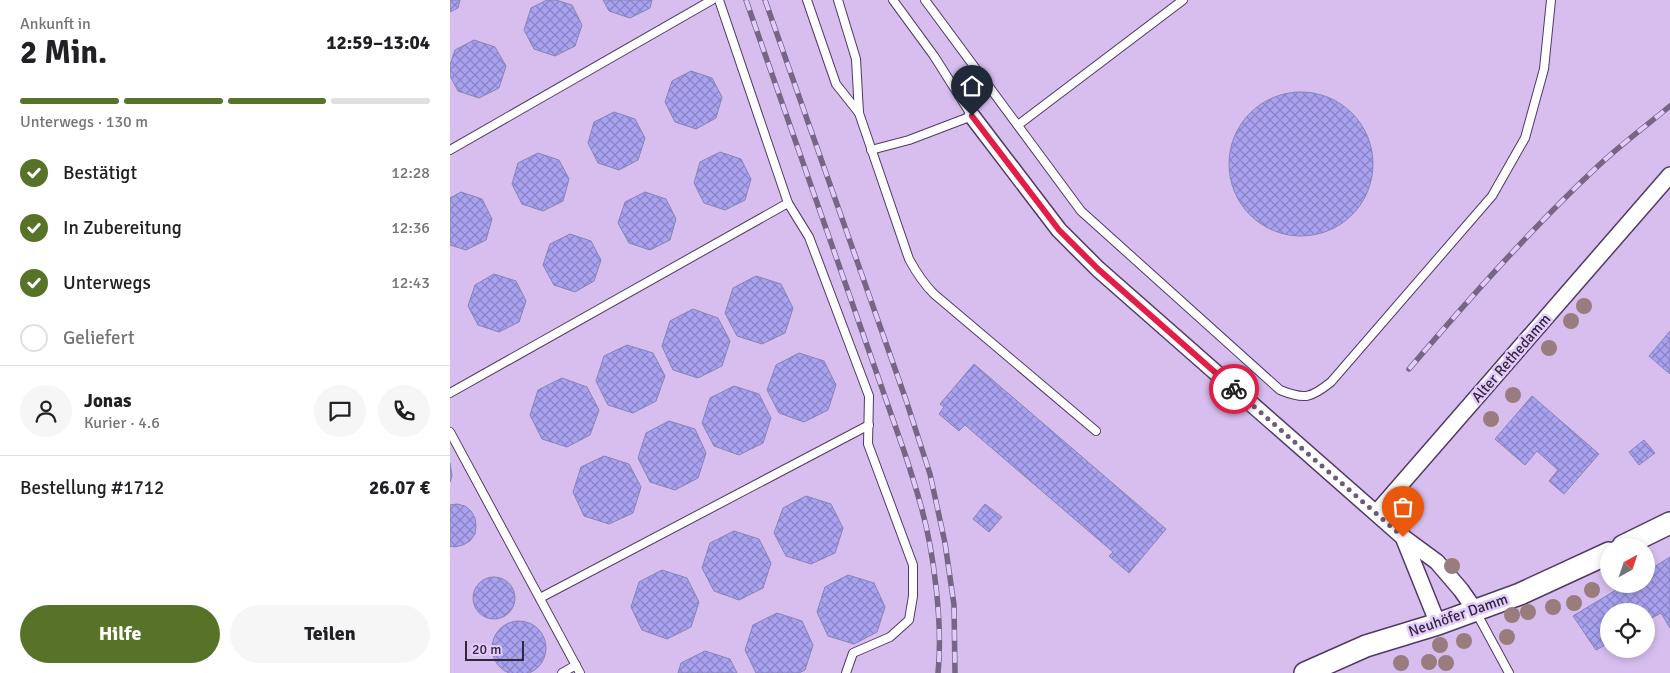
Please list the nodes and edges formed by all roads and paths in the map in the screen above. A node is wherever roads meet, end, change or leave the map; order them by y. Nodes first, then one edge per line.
1 (712, 0) edge
2 (719, 0) edge
3 (807, 0) edge
4 (838, 0) edge
5 (893, 0) edge
6 (925, 0) edge
7 (1183, 0) edge
8 (1551, 0) edge
9 (859, 113) junction
10 (972, 116) junction
11 (1018, 125) junction
12 (450, 150) edge
13 (871, 150) junction
14 (1670, 175) edge
15 (788, 203) junction
16 (450, 393) edge
17 (869, 425) junction
18 (1096, 431) dead end
19 (450, 432) edge
20 (1376, 513) junction
21 (1670, 523) edge
22 (1403, 537) junction
23 (1639, 538) edge
24 (1600, 557) edge
25 (540, 598) junction
26 (1475, 610) junction
27 (1438, 624) junction
28 (578, 669) edge
29 (562, 673) edge
30 (846, 673) edge
31 (1305, 673) edge
32 (1509, 673) edge

1 - 12 lane
2 - 15 lane
3 - 9 lane
4 - 9 lane
5 - 10 lane
6 - 11 lane
7 - 11 lane
8 - 11 lane
9 - 13 lane
10 - 13 lane
10 - 20 street
13 - 18 lane
14 - 20 street, Alter Rethedamm
15 - 16 lane
15 - 17 lane
17 - 25 lane
17 - 30 lane
19 - 25 lane
20 - 22 street
21 - 23 main road
22 - 26 street
22 - 27 street
24 - 26 main road, Neuhöfer Damm
25 - 28 lane
26 - 27 main road, Neuhöfer Damm
26 - 32 lane
27 - 31 main road, Neuhöfer Damm
28 - 29 lane

